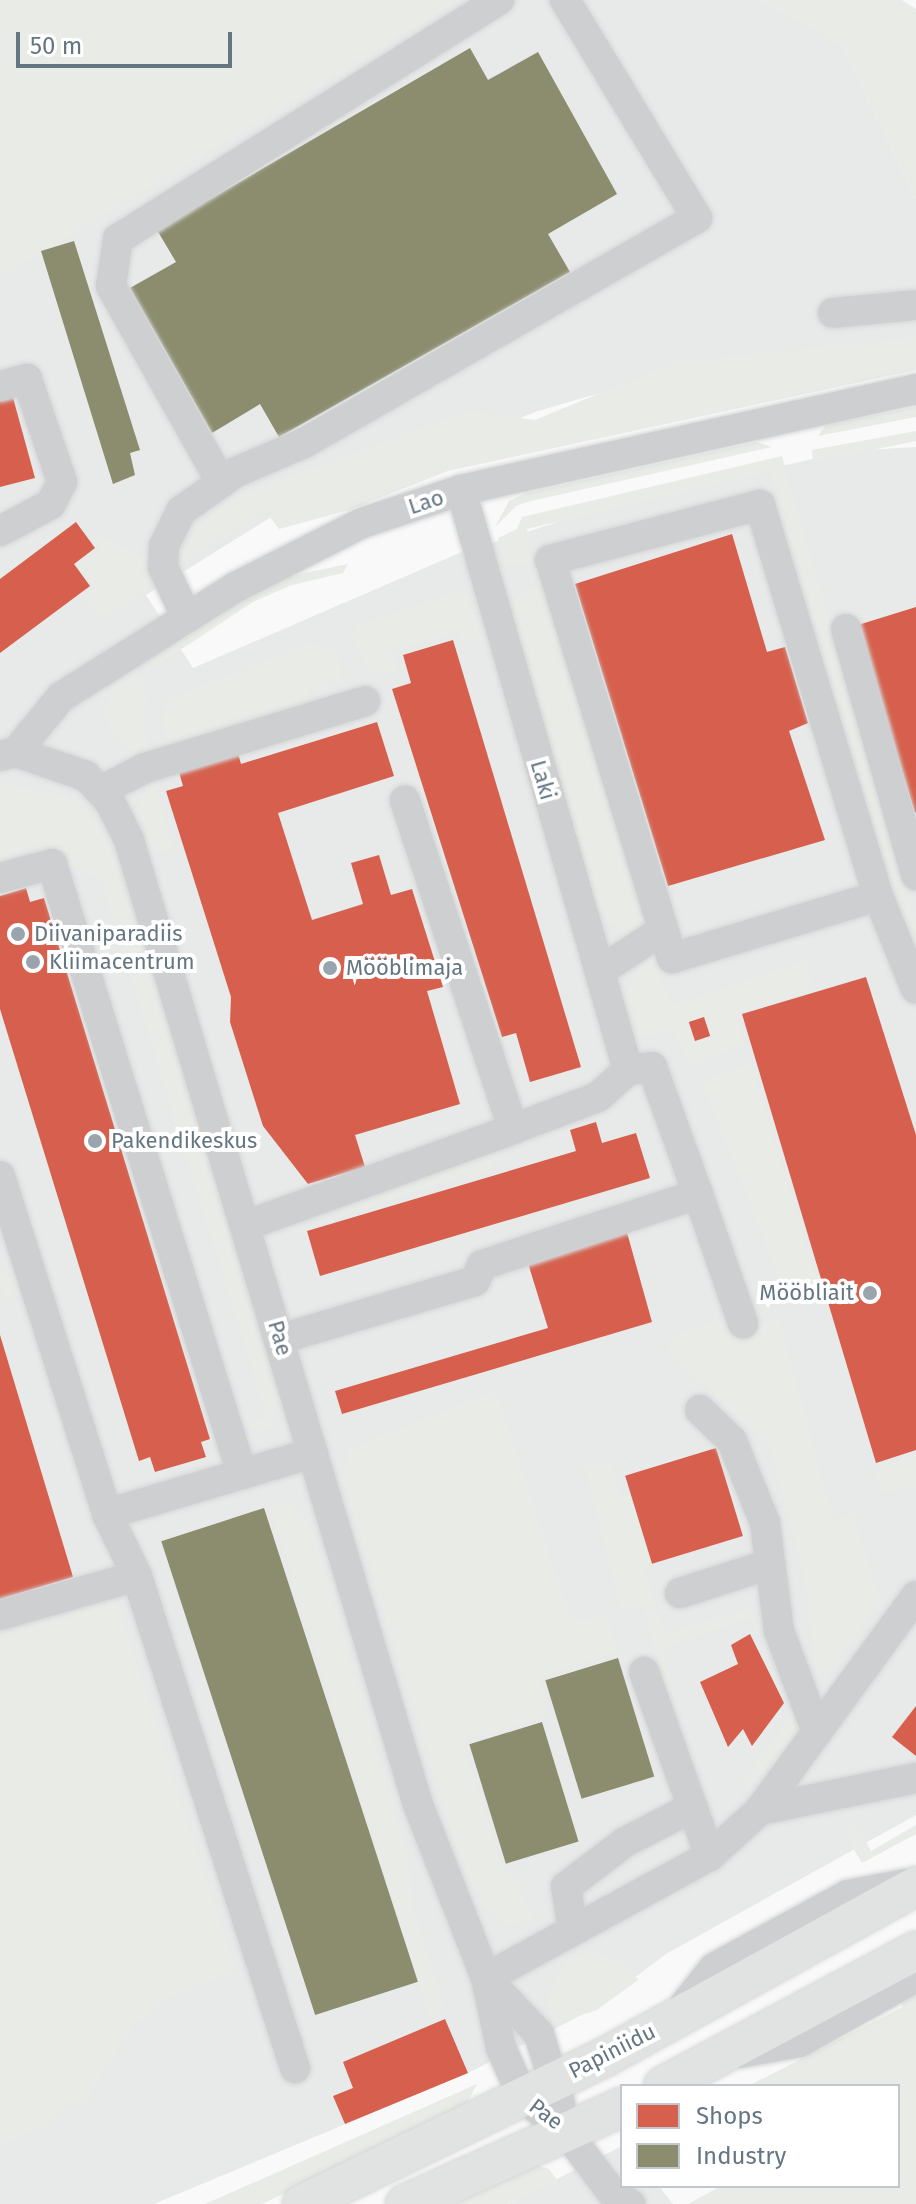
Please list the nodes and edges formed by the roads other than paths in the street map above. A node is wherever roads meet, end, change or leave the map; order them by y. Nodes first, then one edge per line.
1 (499, 0) edge
2 (565, 0) edge
3 (916, 305) edge
4 (833, 313) dead end
5 (0, 386) edge
6 (916, 389) edge
7 (221, 482) junction
8 (461, 490) junction
9 (0, 531) edge
10 (187, 618) junction
11 (846, 629) dead end
12 (365, 701) dead end
13 (8, 754) edge
14 (100, 791) junction
15 (405, 800) dead end
16 (916, 875) edge
17 (0, 878) edge
18 (878, 896) junction
19 (663, 930) junction
20 (600, 971) junction
21 (916, 989) edge
22 (628, 1070) junction
23 (513, 1129) junction
24 (0, 1176) edge
25 (698, 1194) junction
26 (247, 1225) junction
27 (9, 1238) edge
28 (743, 1323) dead end
29 (280, 1339) junction
30 (700, 1410) dead end
31 (313, 1453) junction
32 (242, 1474) junction
33 (107, 1514) junction
34 (770, 1564) junction
35 (137, 1576) junction
36 (680, 1593) dead end
37 (916, 1596) edge
38 (0, 1615) edge
39 (644, 1672) dead end
40 (817, 1732) junction
41 (916, 1778) edge
42 (693, 1807) junction
43 (760, 1810) junction
44 (710, 1856) junction
45 (916, 1884) edge
46 (573, 1930) junction
47 (916, 1951) edge
48 (916, 1977) edge
49 (486, 1978) junction
50 (717, 2057) junction
51 (295, 2068) dead end
52 (667, 2084) edge
53 (539, 2088) junction
54 (620, 2108) edge
55 (567, 2133) junction
56 (302, 2204) edge
57 (405, 2204) edge
58 (630, 2204) edge

1 - 7 street
2 - 7 street
3 - 4 street
5 - 9 street
6 - 8 street, Lao
7 - 10 street
8 - 10 street, Lao
8 - 20 street, Laki
10 - 13 street, Lao
11 - 16 street
12 - 14 street
13 - 14 street, Pae
14 - 26 street, Pae
15 - 23 street
17 - 32 street
18 - 19 street
18 - 19 street
18 - 21 street
19 - 20 street
20 - 22 street, Laki
22 - 23 street
22 - 25 street
23 - 26 street
24 - 27 street
25 - 28 street
25 - 29 street
26 - 29 street, Pae
27 - 33 street
29 - 31 street, Pae
30 - 34 street
31 - 32 street
31 - 49 street, Pae
32 - 33 street
33 - 35 street
34 - 36 street
34 - 40 street
35 - 38 street
35 - 51 street
37 - 40 street
39 - 42 street
40 - 43 street
41 - 43 street
42 - 44 street
42 - 46 street
43 - 44 street
44 - 46 street
45 - 53 main road, Papiniidu
46 - 49 street
47 - 50 main road
48 - 50 street
49 - 53 street, Pae
50 - 52 main road
53 - 55 street, Pae
53 - 56 main road, Papiniidu
54 - 55 main road
55 - 57 main road
55 - 58 street

